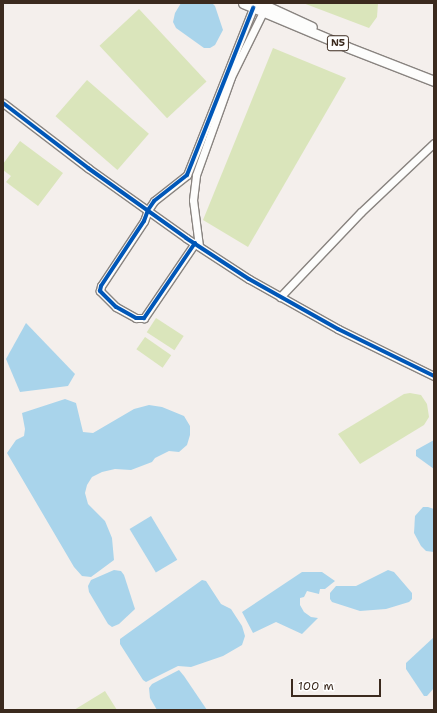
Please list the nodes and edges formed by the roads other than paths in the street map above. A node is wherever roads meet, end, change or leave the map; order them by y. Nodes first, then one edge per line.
1 (243, 3) edge
2 (256, 5) edge
3 (263, 12) junction
4 (434, 75) edge
5 (434, 81) edge
6 (3, 103) edge
7 (434, 143) edge
8 (148, 210) junction
9 (197, 244) junction
10 (280, 296) junction
11 (434, 376) edge

1 - 2 highway, N5
2 - 3 highway, N5
2 - 4 highway, N5
2 - 8 street
3 - 5 highway, N5
3 - 9 street
6 - 8 street
7 - 10 street
8 - 9 street
8 - 9 street
9 - 10 street
10 - 11 street

